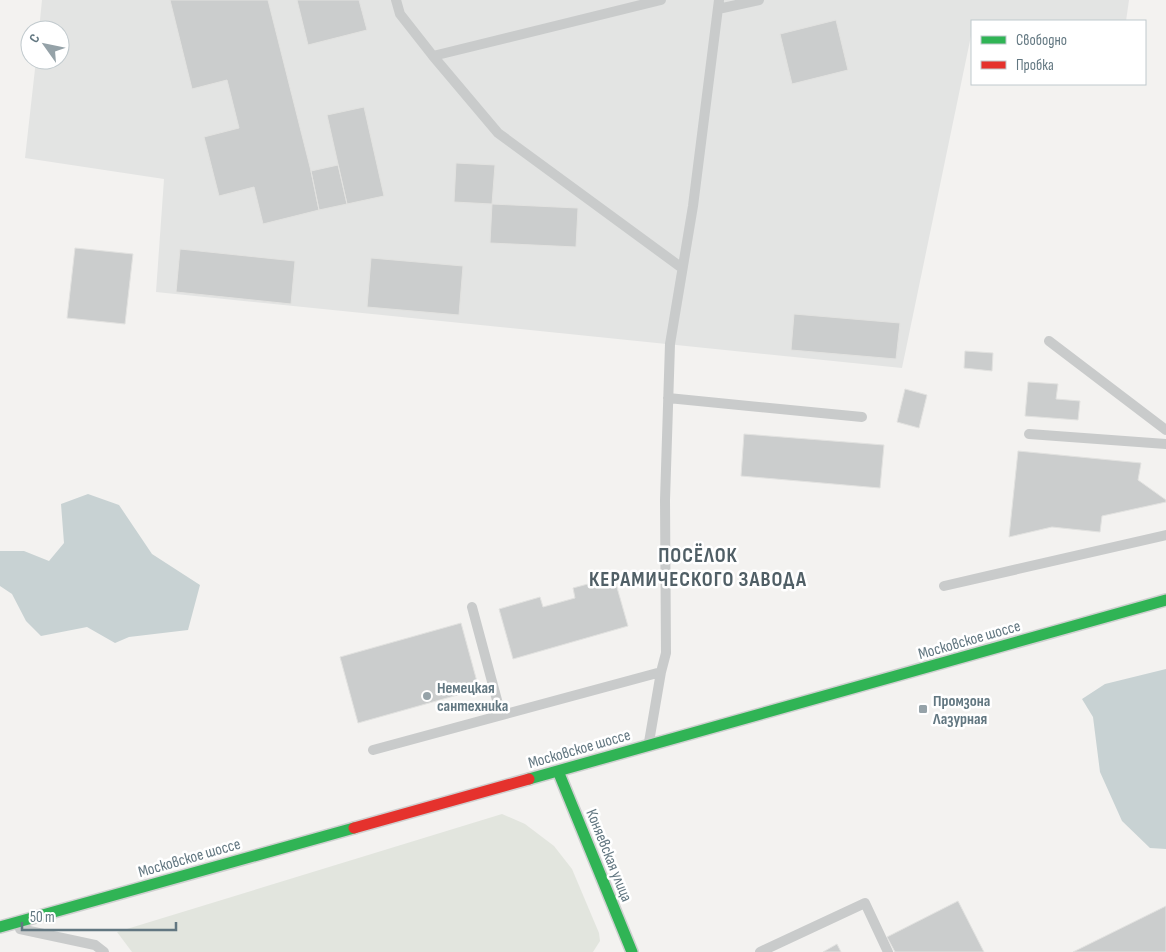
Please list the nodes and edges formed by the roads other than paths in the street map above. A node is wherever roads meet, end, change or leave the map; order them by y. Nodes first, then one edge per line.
1 (396, 0) edge
2 (661, 0) edge
3 (759, 0) edge
4 (718, 5) edge
5 (433, 56) junction
6 (682, 268) junction
7 (1049, 341) dead end
8 (668, 398) junction
9 (862, 417) dead end
10 (1166, 430) edge
11 (1029, 434) dead end
12 (1166, 444) edge
13 (1166, 535) edge
14 (944, 586) dead end
15 (1166, 600) edge
16 (472, 607) dead end
17 (661, 672) junction
18 (500, 716) junction
19 (648, 745) junction
20 (374, 750) dead end
21 (558, 771) junction
22 (2, 926) edge
23 (104, 952) edge
24 (631, 952) edge
25 (760, 952) edge
26 (888, 952) edge

1 - 5 lane
2 - 5 lane
3 - 4 lane
4 - 6 lane
5 - 6 lane
6 - 8 lane
7 - 10 lane
8 - 9 lane
8 - 17 lane
11 - 12 lane
13 - 14 lane
15 - 19 main road, Московское шоссе
16 - 18 lane
17 - 18 lane
17 - 19 lane
18 - 20 lane
19 - 21 main road, Московское шоссе
21 - 22 main road, Московское шоссе
21 - 24 main road, Коняевская улица
22 - 23 lane
25 - 26 lane

